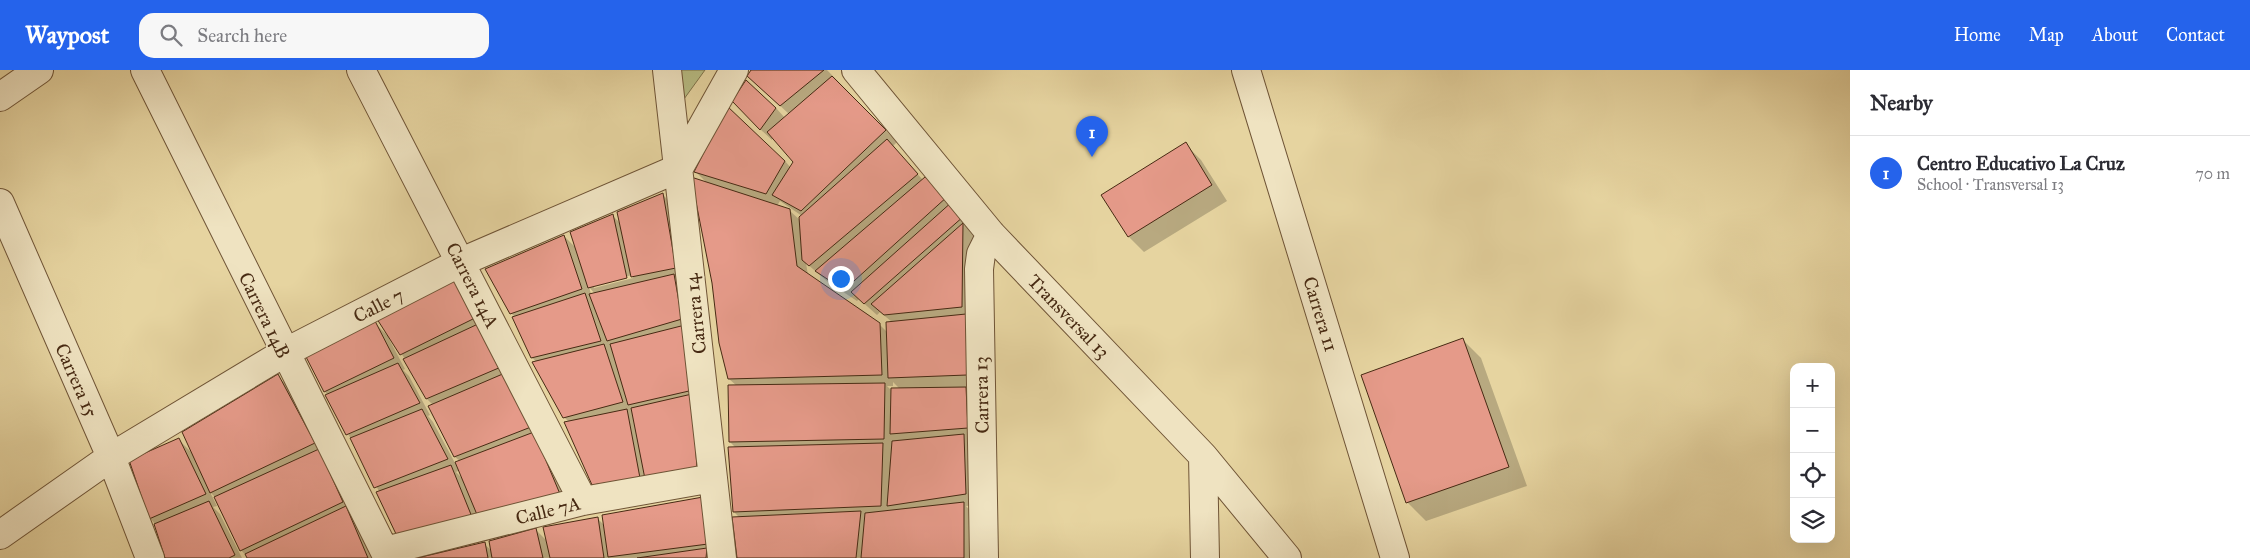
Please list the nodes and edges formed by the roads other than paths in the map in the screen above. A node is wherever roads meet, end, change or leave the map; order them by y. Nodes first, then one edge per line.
1 (39, 70) edge
2 (146, 70) edge
3 (361, 70) edge
4 (667, 70) edge
5 (734, 70) edge
6 (856, 70) edge
7 (1246, 70) edge
8 (0, 97) edge
9 (679, 168) junction
10 (0, 203) edge
11 (991, 234) junction
12 (461, 262) junction
13 (284, 352) junction
14 (1203, 456) junction
15 (111, 457) junction
16 (713, 478) junction
17 (583, 501) junction
18 (0, 534) edge
19 (386, 555) edge
20 (150, 558) edge
21 (722, 558) edge
22 (984, 558) edge
23 (1205, 558) edge
24 (1287, 558) edge
25 (1395, 558) edge

1 - 8 street
2 - 13 street, Carrera 14B
3 - 12 street, Carrera 14A
4 - 9 street, Carrera 14
5 - 9 street
6 - 11 street, Transversal 13
7 - 25 street, Carrera 11
9 - 12 street, Calle 7
9 - 16 street, Carrera 14
10 - 15 street, Carrera 15
11 - 14 street, Transversal 13
11 - 22 street, Carrera 13
12 - 13 street, Calle 7
12 - 17 street, Carrera 14A
13 - 15 street, Calle 7
13 - 19 street, Carrera 14B
14 - 23 street
14 - 24 street, Transversal 13
15 - 18 street, Calle 7
15 - 20 street, Carrera 15
16 - 17 street, Calle 7A
16 - 21 street, Carrera 14
17 - 19 street, Calle 7A

